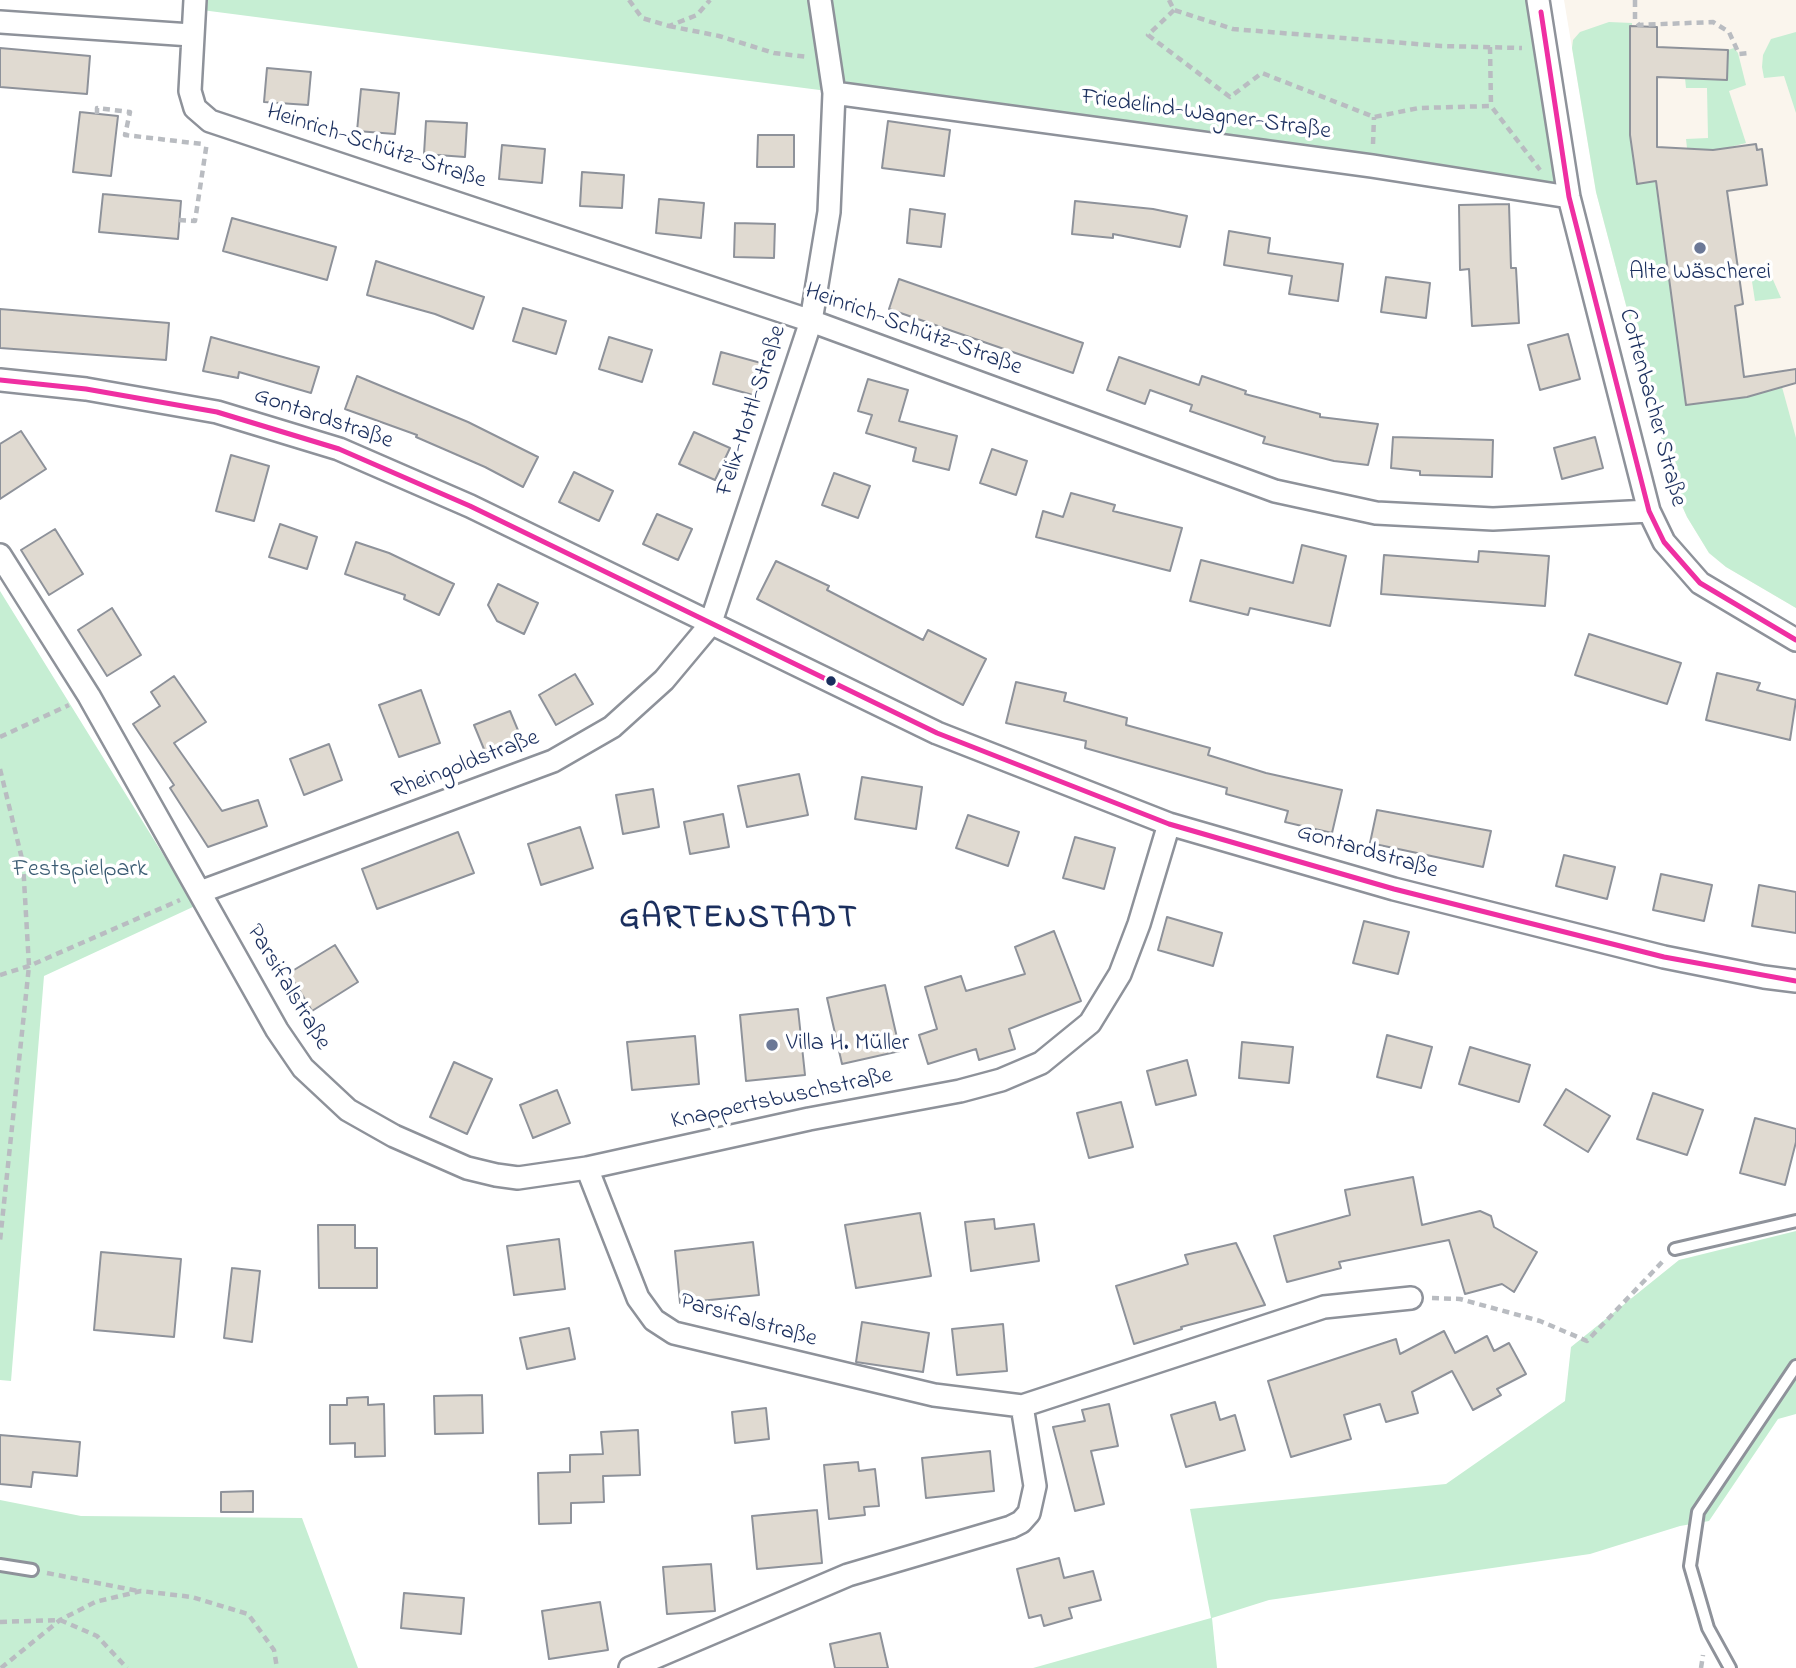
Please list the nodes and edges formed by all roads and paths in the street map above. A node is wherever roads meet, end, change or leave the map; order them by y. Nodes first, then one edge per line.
1 (195, 0) edge
2 (629, 0) edge
3 (710, 0) edge
4 (820, 0) edge
5 (1169, 0) edge
6 (1538, 0) edge
7 (1635, 0) edge
8 (1174, 10) junction
9 (0, 22) edge
10 (669, 26) junction
11 (191, 35) junction
12 (1490, 47) junction
13 (1545, 48) junction
14 (1749, 53) dead end
15 (829, 59) junction
16 (834, 93) junction
17 (1491, 106) junction
18 (97, 114) dead end
19 (210, 121) junction
20 (207, 144) junction
21 (1565, 196) junction
22 (179, 220) dead end
23 (811, 321) junction
24 (0, 380) edge
25 (1649, 511) junction
26 (0, 555) edge
27 (710, 625) junction
28 (1796, 640) edge
29 (89, 696) junction
30 (0, 737) edge
31 (0, 769) edge
32 (1169, 824) junction
33 (200, 892) junction
34 (29, 966) junction
35 (0, 975) edge
36 (1796, 981) edge
37 (587, 1168) junction
38 (1796, 1221) edge
39 (0, 1241) edge
40 (1675, 1248) joint
41 (1412, 1298) joint
42 (1796, 1366) edge
43 (1022, 1406) junction
44 (0, 1565) edge
45 (32, 1570) joint
46 (141, 1591) junction
47 (60, 1620) junction
48 (0, 1622) edge
49 (1, 1668) edge
50 (127, 1668) edge
51 (277, 1668) edge
52 (630, 1668) edge
53 (1730, 1668) edge

1 - 11 street
2 - 10 path
3 - 10 path
4 - 15 street, Felix-Mottl-Straße
5 - 8 path
6 - 13 street, Cottenbacher Straße
7 - 14 path
8 - 12 path
8 - 17 path
9 - 11 street
10 - 15 path
11 - 19 street
12 - 13 path
12 - 17 path
13 - 21 street, Cottenbacher Straße
15 - 16 street, Felix-Mottl-Straße
16 - 21 street, Friedelind-Wagner-Straße
16 - 23 street, Felix-Mottl-Straße
17 - 21 path
18 - 20 path
19 - 20 path
19 - 23 street, Heinrich-Schütz-Straße
20 - 22 path
21 - 25 street, Cottenbacher Straße
23 - 25 street, Heinrich-Schütz-Straße
23 - 27 street, Felix-Mottl-Straße
24 - 27 street, Gontardstraße
25 - 28 street, Cottenbacher Straße
26 - 29 street, Parsifalstraße
27 - 32 street, Gontardstraße
27 - 33 street, Rheingoldstraße
29 - 30 path
29 - 33 street, Parsifalstraße
31 - 34 path
32 - 36 street, Gontardstraße
32 - 37 street, Knappertsbuschstraße
33 - 34 path
33 - 37 street, Parsifalstraße
34 - 35 path
34 - 39 path
37 - 43 street, Parsifalstraße
38 - 40 lane
40 - 41 path
41 - 43 street, Parsifalstraße
42 - 53 lane
43 - 52 street
44 - 45 lane
45 - 46 path
46 - 47 path
46 - 51 path
47 - 48 path
47 - 49 path
47 - 50 path

